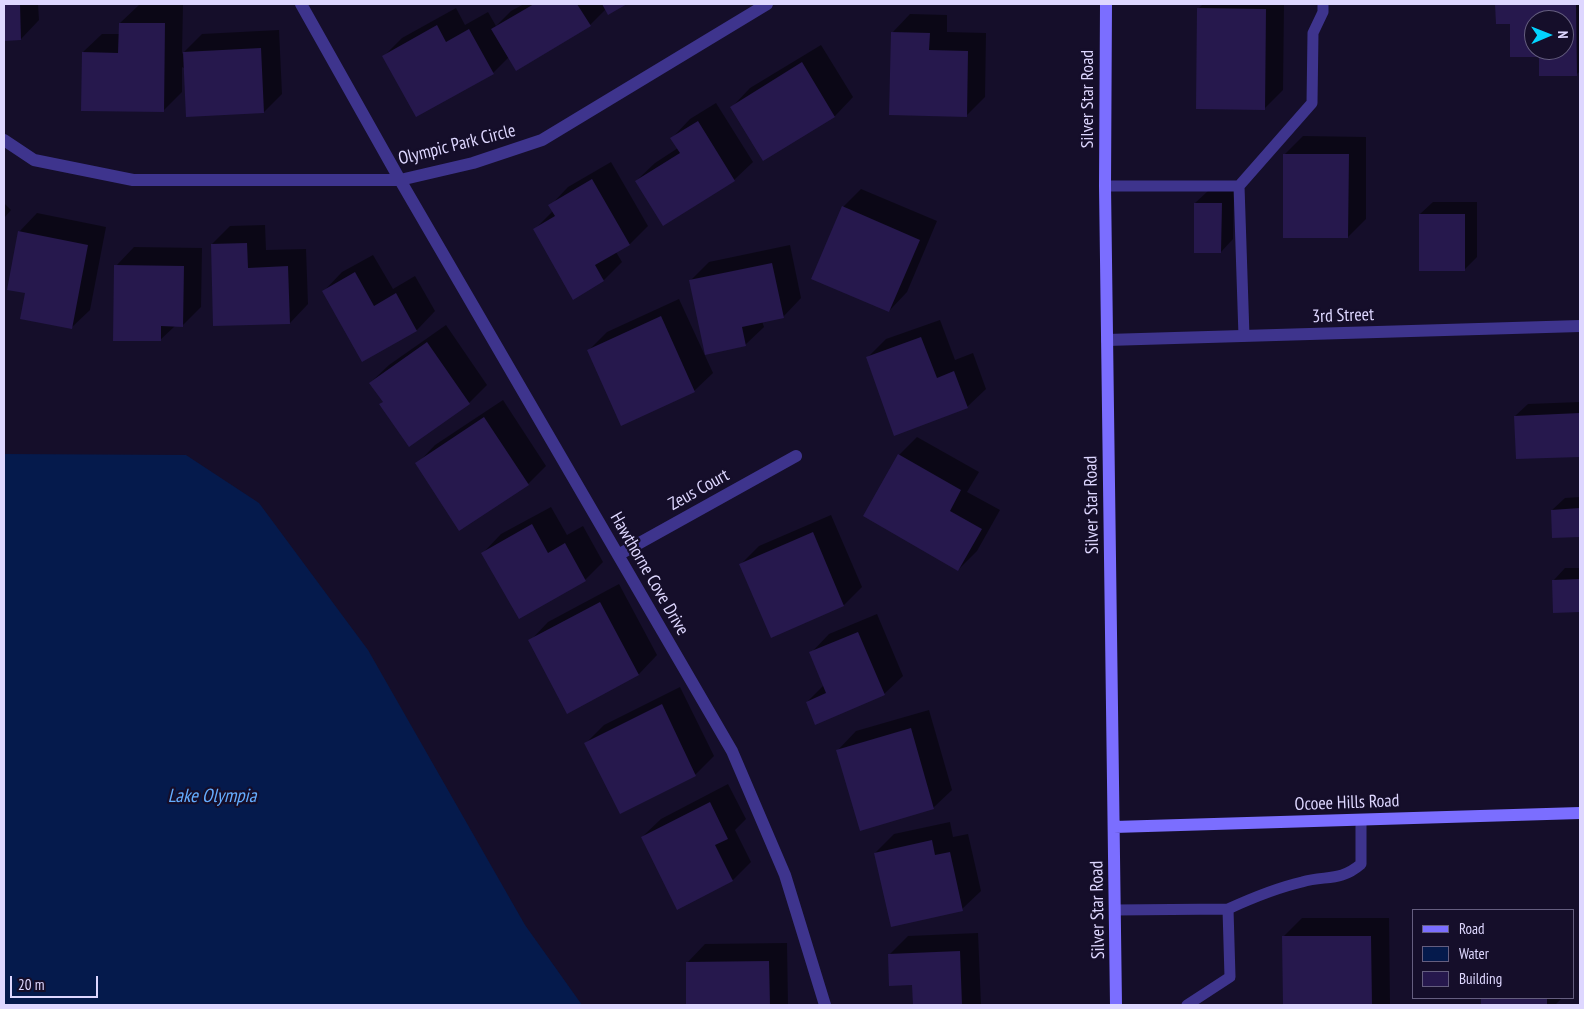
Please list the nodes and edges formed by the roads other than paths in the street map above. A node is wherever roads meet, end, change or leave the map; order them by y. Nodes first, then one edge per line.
1 (301, 4) edge
2 (767, 4) edge
3 (1106, 4) edge
4 (1323, 4) edge
5 (4, 140) edge
6 (400, 180) junction
7 (1105, 186) junction
8 (1240, 186) junction
9 (1580, 326) edge
10 (1244, 336) junction
11 (1107, 340) junction
12 (796, 456) dead end
13 (618, 555) junction
14 (1580, 814) edge
15 (1361, 820) junction
16 (1114, 827) junction
17 (1228, 909) junction
18 (1115, 910) junction
19 (825, 1005) edge
20 (1116, 1005) edge
21 (1187, 1005) edge

1 - 6 street, Hawthorne Cove Drive
2 - 6 street, Olympic Park Circle
3 - 7 main road, Silver Star Road
4 - 8 lane
5 - 6 street, Olympic Park Circle
6 - 13 street, Hawthorne Cove Drive
7 - 8 lane
7 - 11 main road, Silver Star Road
8 - 10 lane
9 - 10 street, 3rd Street
10 - 11 street, 3rd Street
11 - 16 main road, Silver Star Road
12 - 13 street, Zeus Court
13 - 19 street, Hawthorne Cove Drive
14 - 15 main road, Ocoee Hills Road
15 - 16 main road, Ocoee Hills Road
15 - 17 lane
16 - 18 main road, Silver Star Road
17 - 18 lane
17 - 21 lane
18 - 20 main road, Silver Star Road

